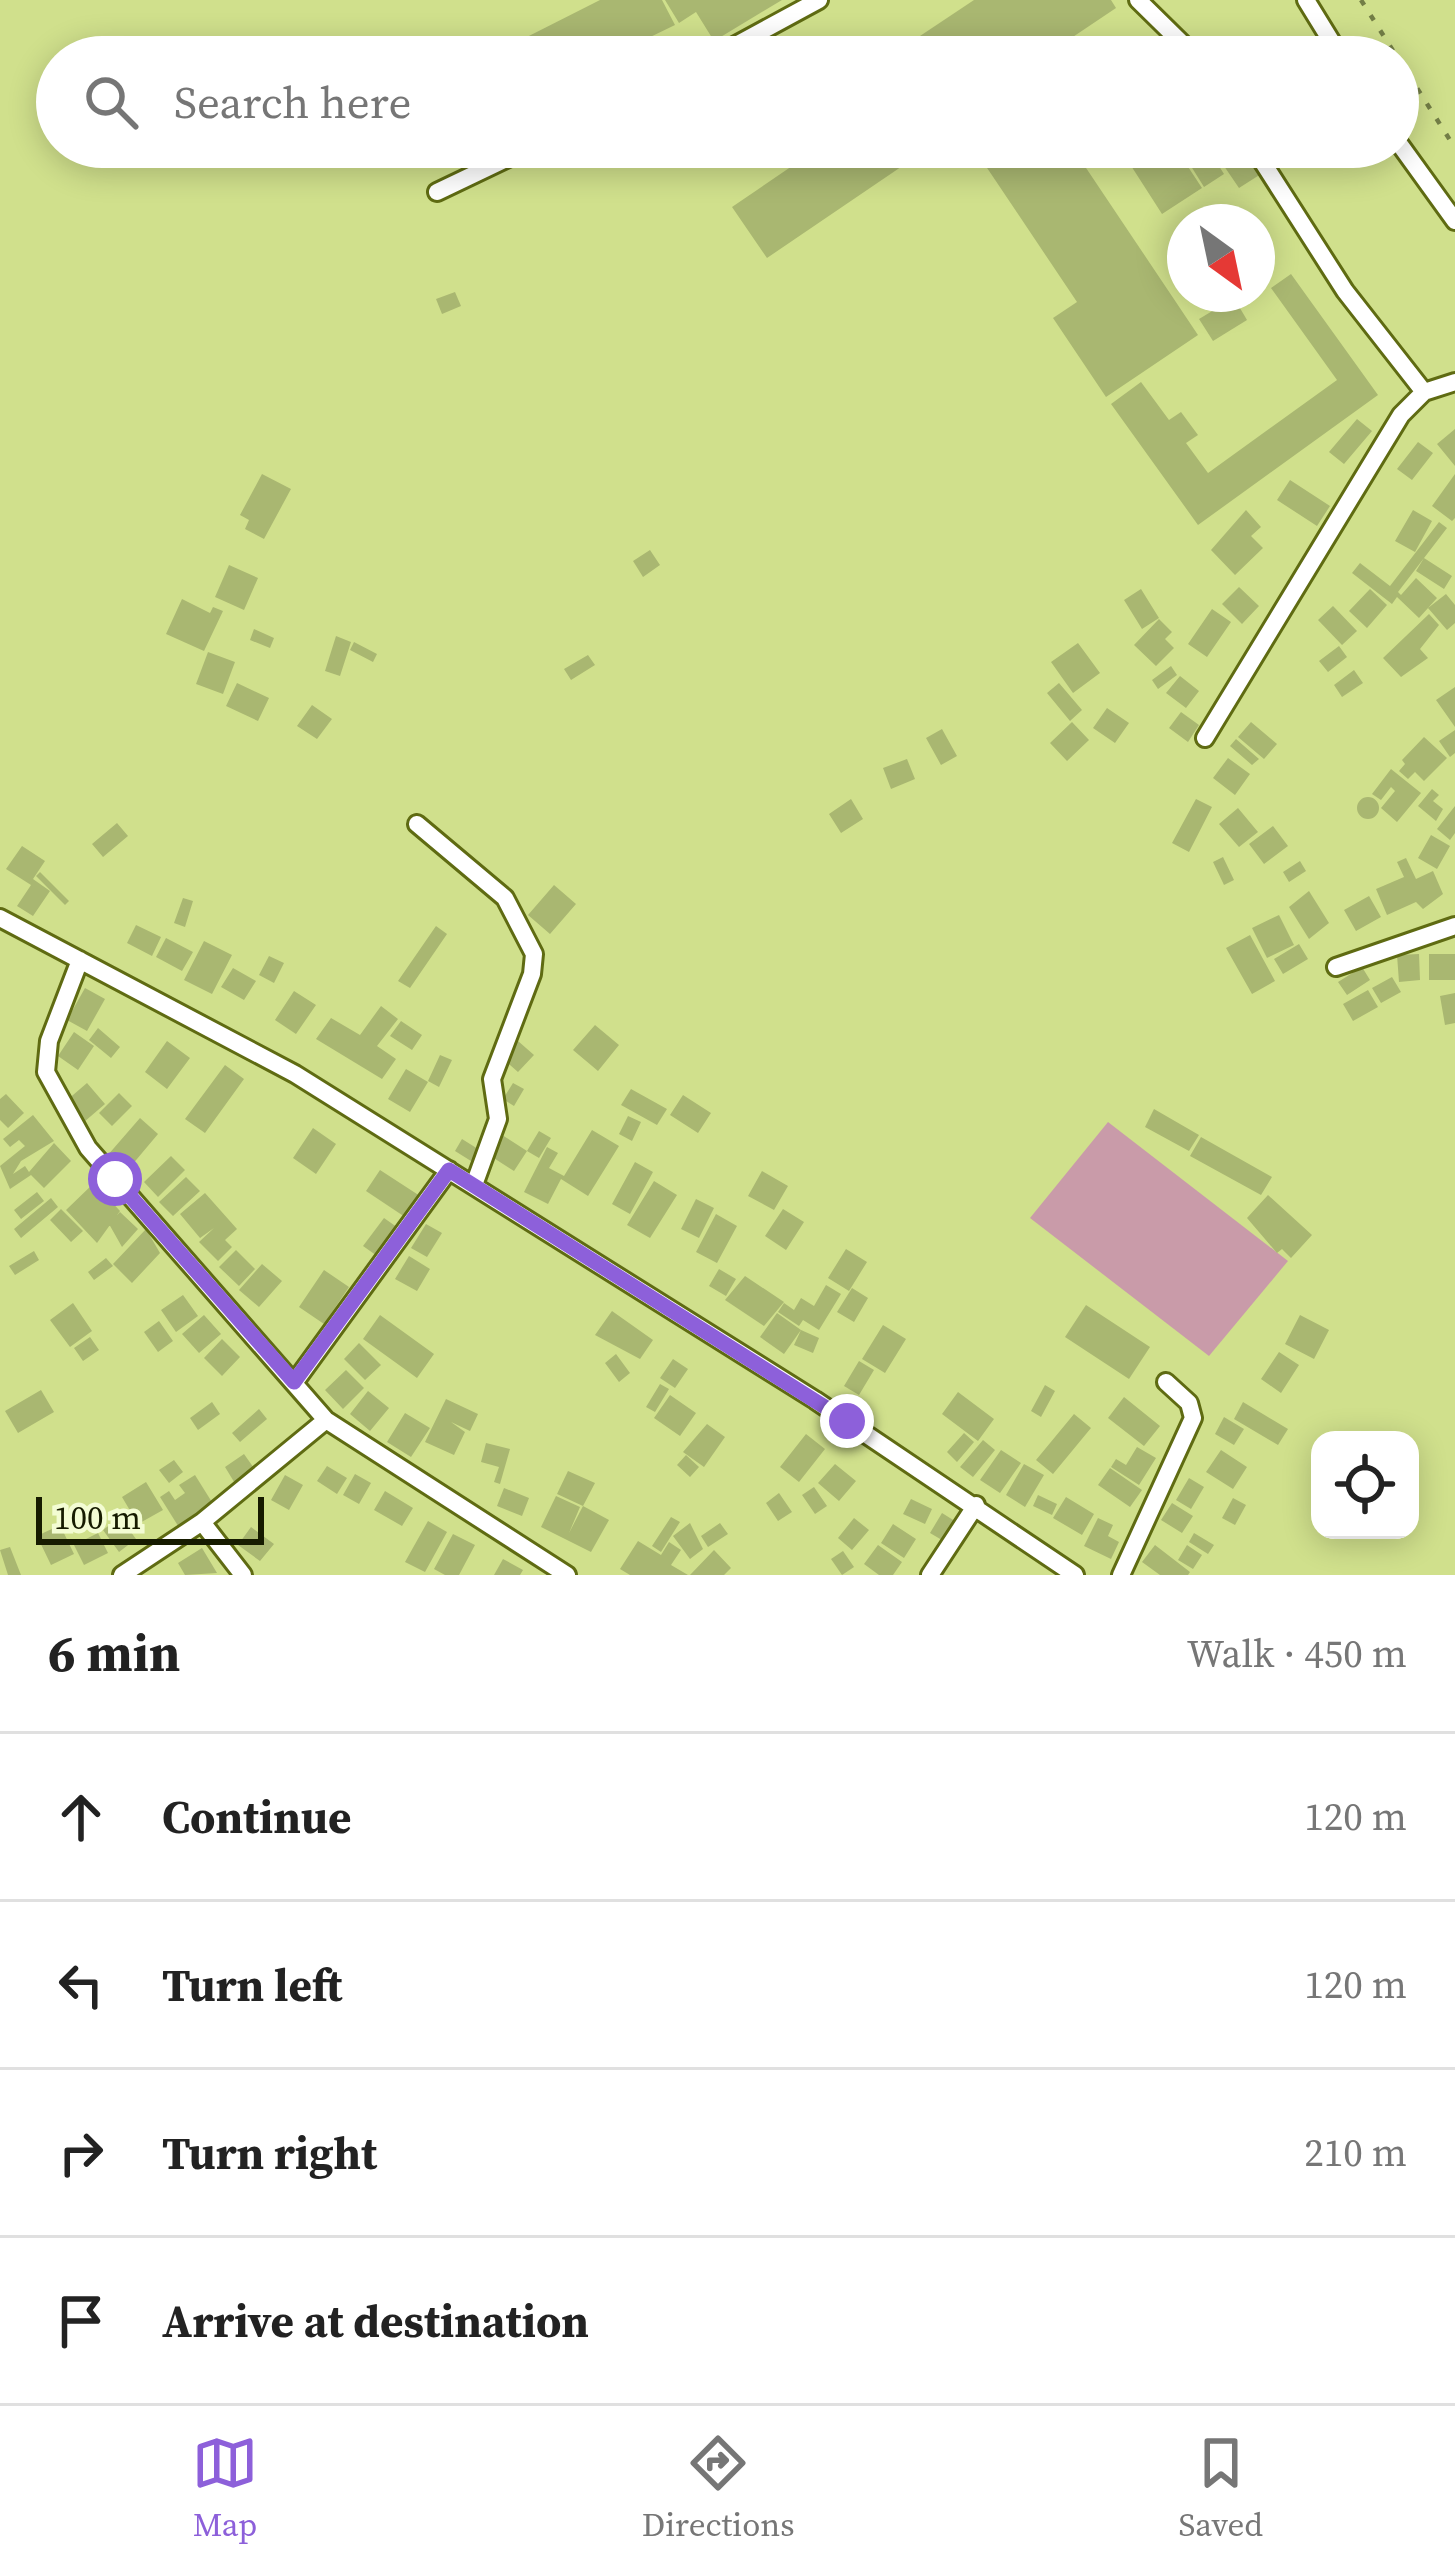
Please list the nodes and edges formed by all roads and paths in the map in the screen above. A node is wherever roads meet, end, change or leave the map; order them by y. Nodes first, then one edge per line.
1 (819, 0) edge
2 (1138, 0) edge
3 (1306, 0) edge
4 (753, 36) edge
5 (1175, 36) edge
6 (1328, 36) edge
7 (487, 168) edge
8 (1266, 168) edge
9 (1417, 168) edge
10 (437, 192) dead end
11 (1455, 221) edge
12 (1455, 382) edge
13 (1424, 392) junction
14 (1205, 738) dead end
15 (417, 824) dead end
16 (0, 918) edge
17 (1455, 926) edge
18 (80, 960) junction
19 (1336, 968) dead end
20 (449, 1170) junction
21 (474, 1185) junction
22 (294, 1382) junction
23 (1166, 1382) dead end
24 (326, 1420) junction
25 (976, 1505) junction
26 (202, 1522) junction
27 (122, 1575) edge
28 (243, 1575) edge
29 (567, 1575) edge
30 (930, 1575) edge
31 (1075, 1575) edge
32 (1121, 1575) edge

1 - 4 street
2 - 5 street
3 - 6 street
7 - 10 street
8 - 13 street
9 - 11 street
12 - 13 street
13 - 14 street
15 - 21 street
16 - 18 street
17 - 19 street
18 - 20 street
18 - 22 street
20 - 21 street
20 - 22 street
21 - 25 street
22 - 24 street
23 - 32 street
24 - 26 street
24 - 29 street
25 - 30 street
25 - 31 street
26 - 27 street
26 - 28 street

